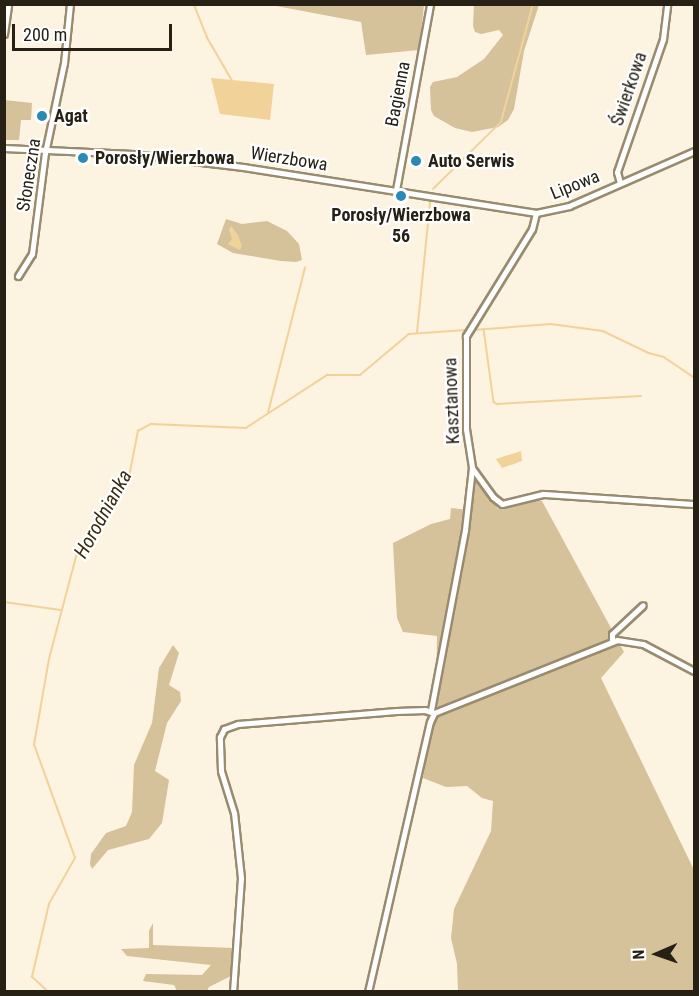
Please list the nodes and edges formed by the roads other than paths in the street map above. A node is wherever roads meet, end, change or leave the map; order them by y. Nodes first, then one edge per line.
1 (8, 4) edge
2 (70, 4) edge
3 (430, 4) edge
4 (667, 4) edge
5 (4, 34) edge
6 (4, 148) edge
7 (47, 148) junction
8 (694, 151) edge
9 (620, 183) junction
10 (396, 190) junction
11 (424, 194) joint
12 (536, 213) junction
13 (18, 276) dead end
14 (472, 468) junction
15 (694, 504) edge
16 (643, 605) dead end
17 (612, 641) junction
18 (694, 671) edge
19 (433, 712) junction
20 (232, 992) edge
21 (368, 992) edge

1 - 5 street
2 - 7 street, Słoneczna
3 - 10 street, Bagienna
4 - 9 street, Świerkowa
6 - 7 street, Wierzbowa
7 - 10 street, Wierzbowa
7 - 13 street, Słoneczna
8 - 9 street, Lipowa
9 - 12 street, Lipowa
10 - 11 street, Wierzbowa
11 - 12 street, Lipowa
12 - 14 street, Kasztanowa
14 - 15 street
14 - 19 street
16 - 17 street
17 - 18 street
17 - 19 street
19 - 20 street
19 - 21 street

